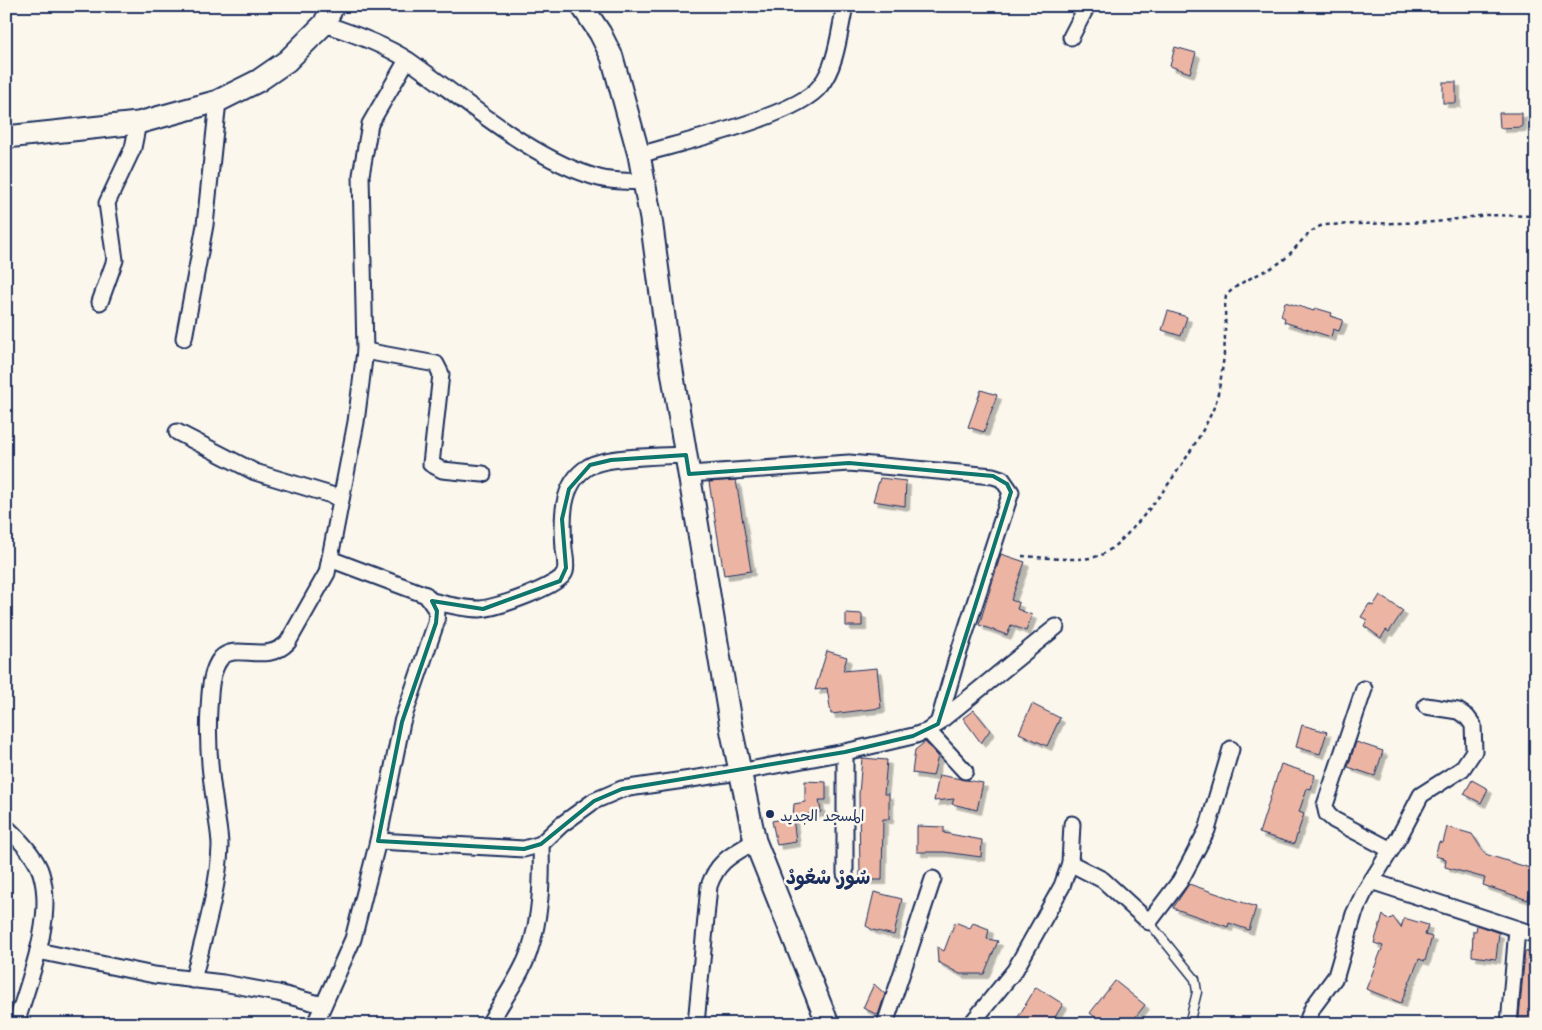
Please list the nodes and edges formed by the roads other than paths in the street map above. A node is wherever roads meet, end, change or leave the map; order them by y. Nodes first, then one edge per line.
1 (582, 6) edge
2 (845, 6) edge
3 (1086, 6) edge
4 (327, 12) edge
5 (1071, 37) dead end
6 (407, 60) junction
7 (218, 102) junction
8 (138, 124) junction
9 (6, 137) edge
10 (639, 155) junction
11 (644, 182) junction
12 (100, 302) dead end
13 (184, 338) dead end
14 (365, 351) junction
15 (177, 432) dead end
16 (687, 464) junction
17 (483, 474) dead end
18 (341, 498) junction
19 (330, 559) junction
20 (432, 602) junction
21 (1056, 627) dead end
22 (1364, 689) dead end
23 (1426, 706) dead end
24 (933, 727) junction
25 (1231, 749) dead end
26 (844, 752) junction
27 (965, 771) dead end
28 (739, 772) junction
29 (1072, 824) dead end
30 (6, 827) edge
31 (378, 841) junction
32 (754, 841) junction
33 (541, 844) junction
34 (1391, 850) junction
35 (1070, 863) junction
36 (845, 874) dead end
37 (933, 879) dead end
38 (1370, 881) junction
39 (1149, 922) junction
40 (1517, 929) junction
41 (1536, 935) edge
42 (38, 951) junction
43 (193, 980) junction
44 (323, 1005) junction
45 (16, 1024) edge
46 (315, 1024) edge
47 (490, 1024) edge
48 (696, 1024) edge
49 (828, 1024) edge
50 (885, 1024) edge
51 (971, 1024) edge
52 (1189, 1024) edge
53 (1306, 1024) edge
54 (1509, 1024) edge

1 - 10 street
2 - 10 street
3 - 5 street
4 - 6 street
4 - 7 street
6 - 11 street
6 - 14 street
7 - 8 street
7 - 13 street
8 - 9 street
8 - 12 street
10 - 11 street
11 - 16 street
14 - 17 street
14 - 18 street
15 - 18 street
16 - 20 street
16 - 24 street
16 - 28 street
18 - 19 street
19 - 20 street
19 - 43 street
20 - 31 street
21 - 24 street
22 - 34 street
23 - 34 street
24 - 26 street
24 - 27 street
25 - 39 street
26 - 28 street
26 - 36 street
28 - 32 street
28 - 33 street
29 - 35 street
30 - 42 street
31 - 33 street
31 - 44 street
32 - 48 street
32 - 49 street
33 - 47 street
34 - 38 street
35 - 39 street
35 - 51 street
37 - 50 street
38 - 40 street
38 - 53 street
39 - 52 lane
40 - 41 street
40 - 54 street
42 - 43 street
42 - 45 street
43 - 44 street
44 - 46 street

